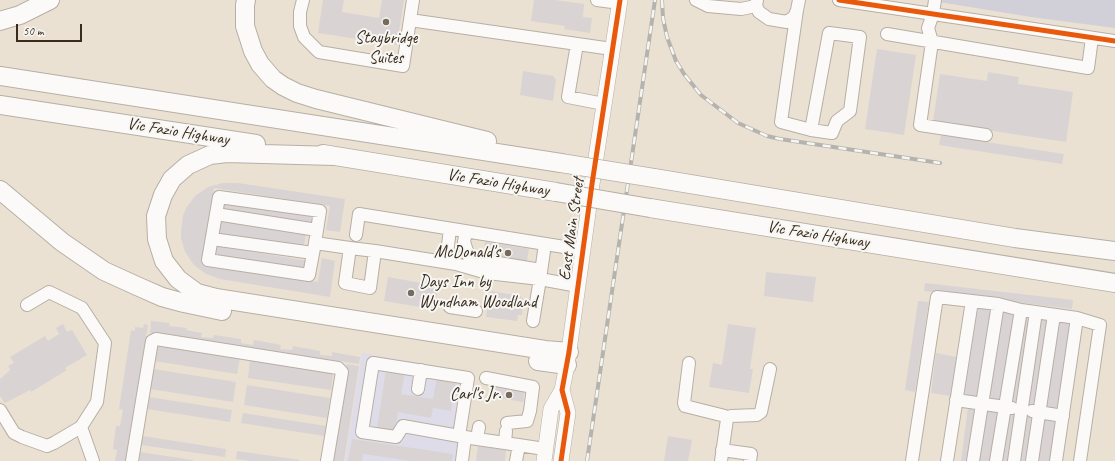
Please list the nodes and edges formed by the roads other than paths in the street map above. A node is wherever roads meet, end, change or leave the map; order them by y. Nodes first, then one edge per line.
1 (50, 0) edge
2 (246, 0) edge
3 (303, 0) edge
4 (413, 0) edge
5 (597, 0) edge
6 (696, 0) edge
7 (839, 0) edge
8 (935, 0) edge
9 (620, 2) edge
10 (756, 3) edge
11 (798, 5) edge
12 (933, 14) junction
13 (410, 20) junction
14 (0, 22) edge
15 (887, 34) dead end
16 (1092, 38) junction
17 (1115, 41) edge
18 (932, 42) junction
19 (577, 44) junction
20 (612, 49) junction
21 (0, 76) edge
22 (604, 104) junction
23 (0, 105) edge
24 (811, 130) junction
25 (986, 135) dead end
26 (335, 156) junction
27 (561, 163) junction
28 (0, 190) edge
29 (216, 214) junction
30 (450, 229) junction
31 (317, 230) junction
32 (466, 232) junction
33 (356, 235) dead end
34 (212, 239) junction
35 (545, 244) junction
36 (314, 248) junction
37 (350, 248) junction
38 (583, 250) junction
39 (375, 251) junction
40 (1115, 251) edge
41 (446, 262) junction
42 (541, 274) junction
43 (1115, 283) edge
44 (578, 286) junction
45 (972, 301) junction
46 (998, 304) junction
47 (27, 305) dead end
48 (450, 307) dead end
49 (1021, 310) junction
50 (476, 311) dead end
51 (1036, 312) junction
52 (1054, 315) junction
53 (1077, 318) junction
54 (533, 322) dead end
55 (568, 358) junction
56 (689, 364) dead end
57 (770, 369) dead end
58 (421, 370) junction
59 (486, 378) dead end
60 (418, 388) dead end
61 (562, 390) junction
62 (956, 400) junction
63 (982, 404) junction
64 (1004, 407) junction
65 (1021, 409) junction
66 (0, 410) edge
67 (1039, 412) junction
68 (1063, 416) junction
69 (726, 419) junction
70 (81, 427) junction
71 (506, 432) junction
72 (470, 435) junction
73 (518, 445) junction
74 (722, 455) edge
75 (548, 457) edge
76 (93, 461) edge
77 (132, 461) edge
78 (327, 461) edge
79 (462, 461) edge
80 (516, 461) edge
81 (561, 461) edge
82 (750, 461) edge
83 (912, 461) edge
84 (948, 461) edge
85 (973, 461) edge
86 (996, 461) edge
87 (1014, 461) edge
88 (1032, 461) edge
89 (1056, 461) edge
90 (1080, 461) edge

1 - 14 highway
2 - 27 highway
3 - 13 street
4 - 13 street
5 - 9 street
6 - 10 street
7 - 12 street
8 - 12 street
9 - 20 main road, East Main Street
10 - 11 street
11 - 24 street
12 - 16 street
12 - 18 street
13 - 19 street
15 - 18 street
16 - 17 street
16 - 18 street
18 - 25 street
19 - 20 street
19 - 22 street
20 - 22 main road, East Main Street
21 - 27 highway, Vic Fazio Highway
22 - 38 main road, East Main Street
23 - 26 highway, Vic Fazio Highway
24 - 24 street
26 - 43 highway, Vic Fazio Highway, bridge
26 - 55 highway
27 - 40 highway, Vic Fazio Highway, bridge
28 - 55 highway
29 - 31 street
29 - 31 street
29 - 34 street
30 - 32 street
30 - 33 street
30 - 41 street
31 - 36 street
32 - 35 street
32 - 42 street
34 - 36 street
34 - 36 street
35 - 38 street
35 - 42 street
36 - 37 street
37 - 39 street
37 - 39 street
38 - 44 main road, East Main Street
39 - 41 street
41 - 42 street
42 - 44 street
42 - 54 street
44 - 55 main road, East Main Street
45 - 46 street
45 - 62 street
45 - 83 street
46 - 49 street
46 - 63 street
47 - 70 street
48 - 50 street
49 - 51 street
49 - 64 street
51 - 52 street
51 - 65 street
52 - 53 street
52 - 67 street
53 - 68 street
53 - 90 street
55 - 61 main road, East Main Street
56 - 69 street
57 - 69 street
58 - 60 street
58 - 72 street
58 - 72 street
59 - 71 street
61 - 75 main road, East Main Street
61 - 81 main road, East Main Street
62 - 63 street
62 - 84 street
63 - 64 street
63 - 85 street
64 - 65 street
64 - 86 street
65 - 67 street
65 - 87 street
66 - 70 street
67 - 68 street
67 - 88 street
68 - 89 street
69 - 74 street
70 - 76 street
71 - 72 street
71 - 73 street
72 - 79 street
73 - 75 street
73 - 80 street
74 - 82 street
77 - 78 street

